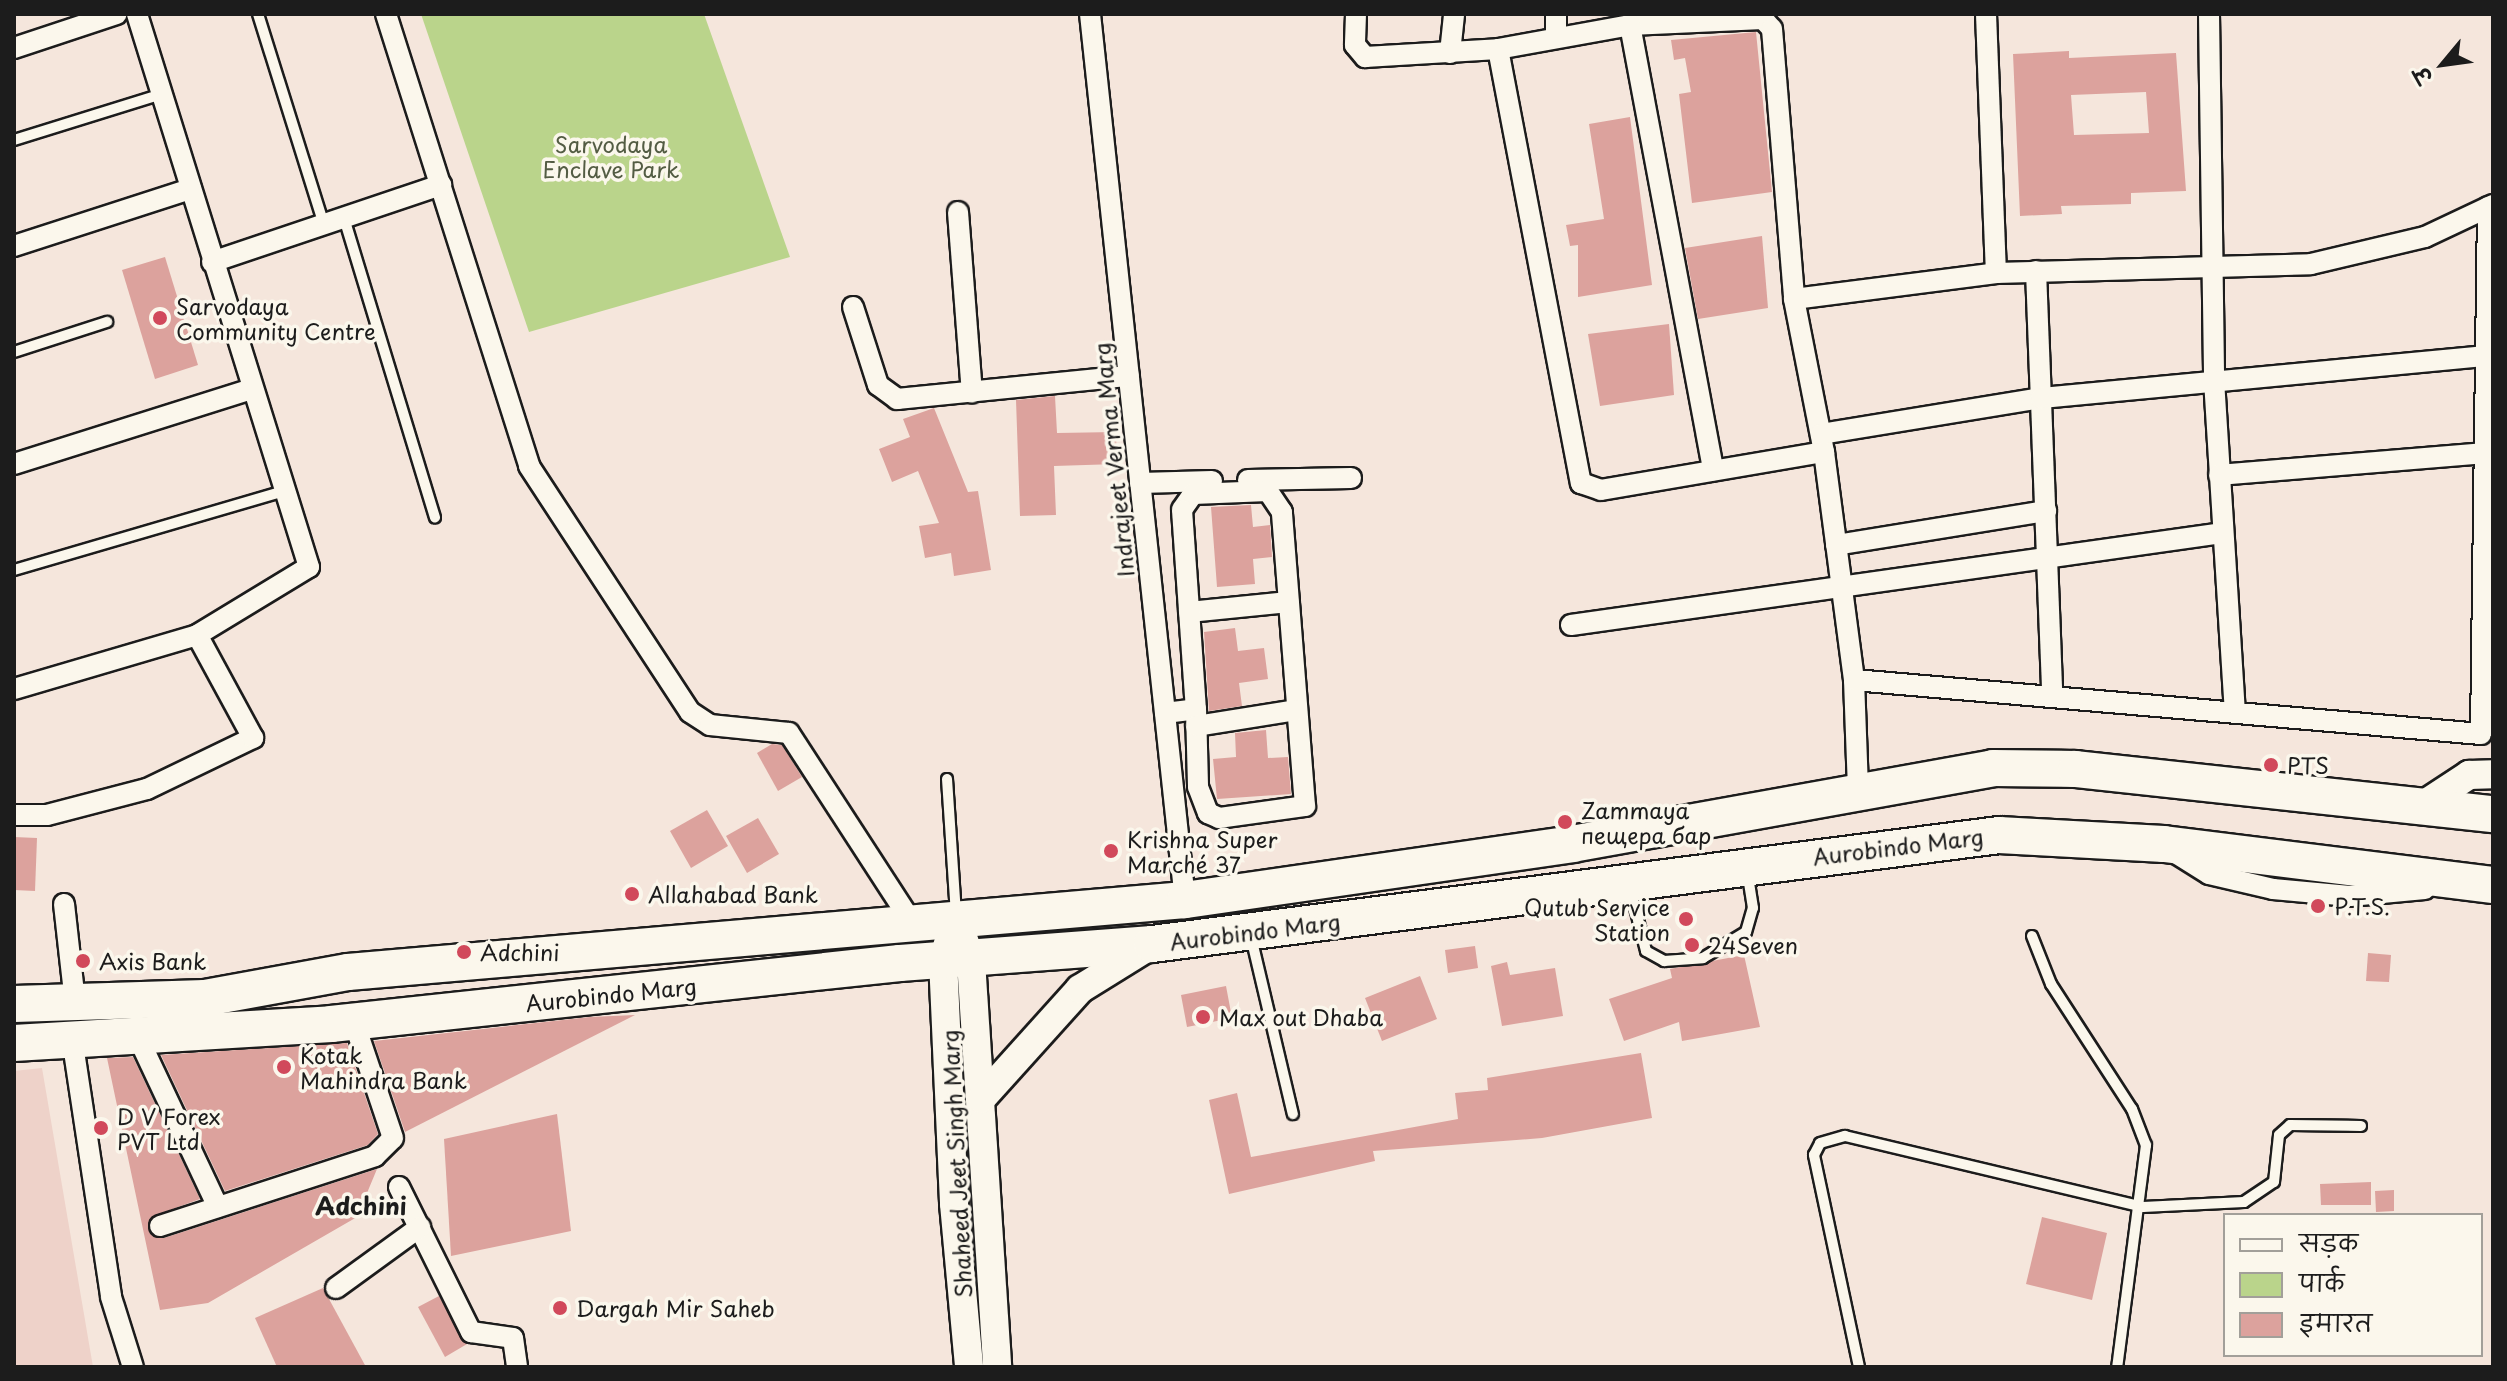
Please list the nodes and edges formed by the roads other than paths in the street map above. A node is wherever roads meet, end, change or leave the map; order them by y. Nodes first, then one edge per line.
1 (117, 14) edge
2 (137, 14) edge
3 (258, 14) edge
4 (386, 14) edge
5 (1090, 14) edge
6 (1356, 14) edge
7 (1454, 14) edge
8 (1556, 14) edge
9 (1986, 14) edge
10 (2209, 14) edge
11 (1630, 25) junction
12 (1556, 38) junction
13 (14, 48) edge
14 (1498, 49) junction
15 (1450, 53) junction
16 (162, 94) junction
17 (14, 140) edge
18 (441, 185) junction
19 (191, 189) junction
20 (2490, 206) edge
21 (958, 212) dead end
22 (344, 218) junction
23 (324, 225) junction
24 (14, 246) edge
25 (212, 262) junction
26 (2213, 270) junction
27 (2036, 271) junction
28 (1996, 273) junction
29 (1794, 299) junction
30 (853, 307) dead end
31 (107, 322) dead end
32 (14, 352) edge
33 (2487, 356) junction
34 (1129, 376) junction
35 (2214, 380) junction
36 (252, 389) junction
37 (972, 392) junction
38 (2041, 398) junction
39 (1823, 443) junction
40 (2488, 453) junction
41 (14, 464) edge
42 (1713, 470) junction
43 (2219, 475) junction
44 (1351, 478) dead end
45 (1140, 483) junction
46 (284, 491) junction
47 (2046, 511) junction
48 (435, 518) dead end
49 (2222, 533) junction
50 (1836, 545) junction
51 (2050, 558) junction
52 (14, 570) edge
53 (1841, 586) junction
54 (1289, 602) junction
55 (1189, 612) junction
56 (1571, 625) dead end
57 (197, 635) junction
58 (1854, 680) junction
59 (14, 689) edge
60 (2052, 695) junction
61 (1297, 710) junction
62 (2235, 710) junction
63 (1165, 713) junction
64 (1196, 718) junction
65 (2493, 774) edge
66 (947, 779) dead end
67 (1858, 788) junction
68 (2425, 804) junction
69 (2493, 814) edge
70 (14, 815) edge
71 (1746, 866) junction
72 (1629, 882) junction
73 (2485, 884) edge
74 (1185, 900) junction
75 (64, 904) dead end
76 (956, 916) junction
77 (910, 919) junction
78 (1250, 931) junction
79 (2032, 936) dead end
80 (1152, 944) junction
81 (957, 960) junction
82 (75, 1002) junction
83 (14, 1004) edge
84 (354, 1022) junction
85 (136, 1033) junction
86 (72, 1038) junction
87 (14, 1043) edge
88 (981, 1099) junction
89 (1293, 1114) dead end
90 (2361, 1126) dead end
91 (399, 1187) dead end
92 (218, 1207) junction
93 (2143, 1207) junction
94 (160, 1226) dead end
95 (420, 1227) junction
96 (336, 1288) dead end
97 (133, 1367) edge
98 (517, 1367) edge
99 (969, 1367) edge
100 (997, 1367) edge
101 (1859, 1367) edge
102 (2117, 1367) edge

1 - 13 street
2 - 16 street
3 - 23 lane
4 - 18 street
5 - 34 street, Indrajeet Verma Marg
6 - 15 street
7 - 15 street
8 - 12 street
9 - 28 street
10 - 26 street
11 - 12 street
11 - 29 street
11 - 42 street
12 - 14 street
14 - 15 street
14 - 42 street
16 - 17 lane
16 - 19 street
18 - 22 street
18 - 77 street
19 - 24 street
19 - 25 street
20 - 26 street
20 - 33 street
21 - 37 street
22 - 23 street
22 - 48 lane
23 - 25 street
25 - 36 street
26 - 27 street
26 - 35 street
27 - 28 street
27 - 38 street
28 - 29 street
29 - 39 street
30 - 37 street
31 - 32 lane
33 - 35 street
33 - 40 street
34 - 37 street
34 - 45 street, Indrajeet Verma Marg
35 - 38 street
35 - 43 street
36 - 41 street
36 - 46 street
38 - 39 street
38 - 47 street
39 - 42 street
39 - 50 street
40 - 43 street
40 - 62 street
43 - 49 street
44 - 45 street
45 - 63 street, Indrajeet Verma Marg
46 - 52 lane
46 - 57 street
47 - 50 street
47 - 51 street
49 - 51 street
49 - 62 street
50 - 53 street
51 - 53 street
51 - 60 street
53 - 56 street
53 - 58 street
54 - 55 street
54 - 55 street
54 - 61 street
55 - 64 street
57 - 59 street
57 - 70 street
58 - 60 street
58 - 67 street
60 - 62 street
61 - 64 street
61 - 64 street
63 - 64 street
63 - 74 street, Indrajeet Verma Marg
65 - 68 main road
66 - 76 lane
67 - 68 highway, Aurobindo Marg
67 - 74 highway, Aurobindo Marg
68 - 69 highway, Aurobindo Marg
71 - 72 highway, Aurobindo Marg
71 - 72 lane
71 - 73 highway, Aurobindo Marg
72 - 78 highway, Aurobindo Marg
74 - 76 highway, Aurobindo Marg
75 - 82 street
76 - 77 highway, Aurobindo Marg
76 - 81 main road
77 - 82 highway, Aurobindo Marg
78 - 80 highway, Aurobindo Marg
78 - 89 lane
79 - 93 lane
80 - 81 highway, Aurobindo Marg
80 - 88 main road
81 - 84 highway, Aurobindo Marg
81 - 88 main road, Shaheed Jeet Singh Marg
81 - 99 main road, Shaheed Jeet Singh Marg
82 - 83 highway, Aurobindo Marg
84 - 85 highway, Aurobindo Marg
84 - 92 street
85 - 86 highway, Aurobindo Marg
85 - 92 street
86 - 87 highway, Aurobindo Marg
86 - 97 street
88 - 100 main road, Shaheed Jeet Singh Marg
90 - 93 lane
91 - 95 street
92 - 94 street
93 - 101 lane
93 - 102 lane
95 - 96 street
95 - 98 street

